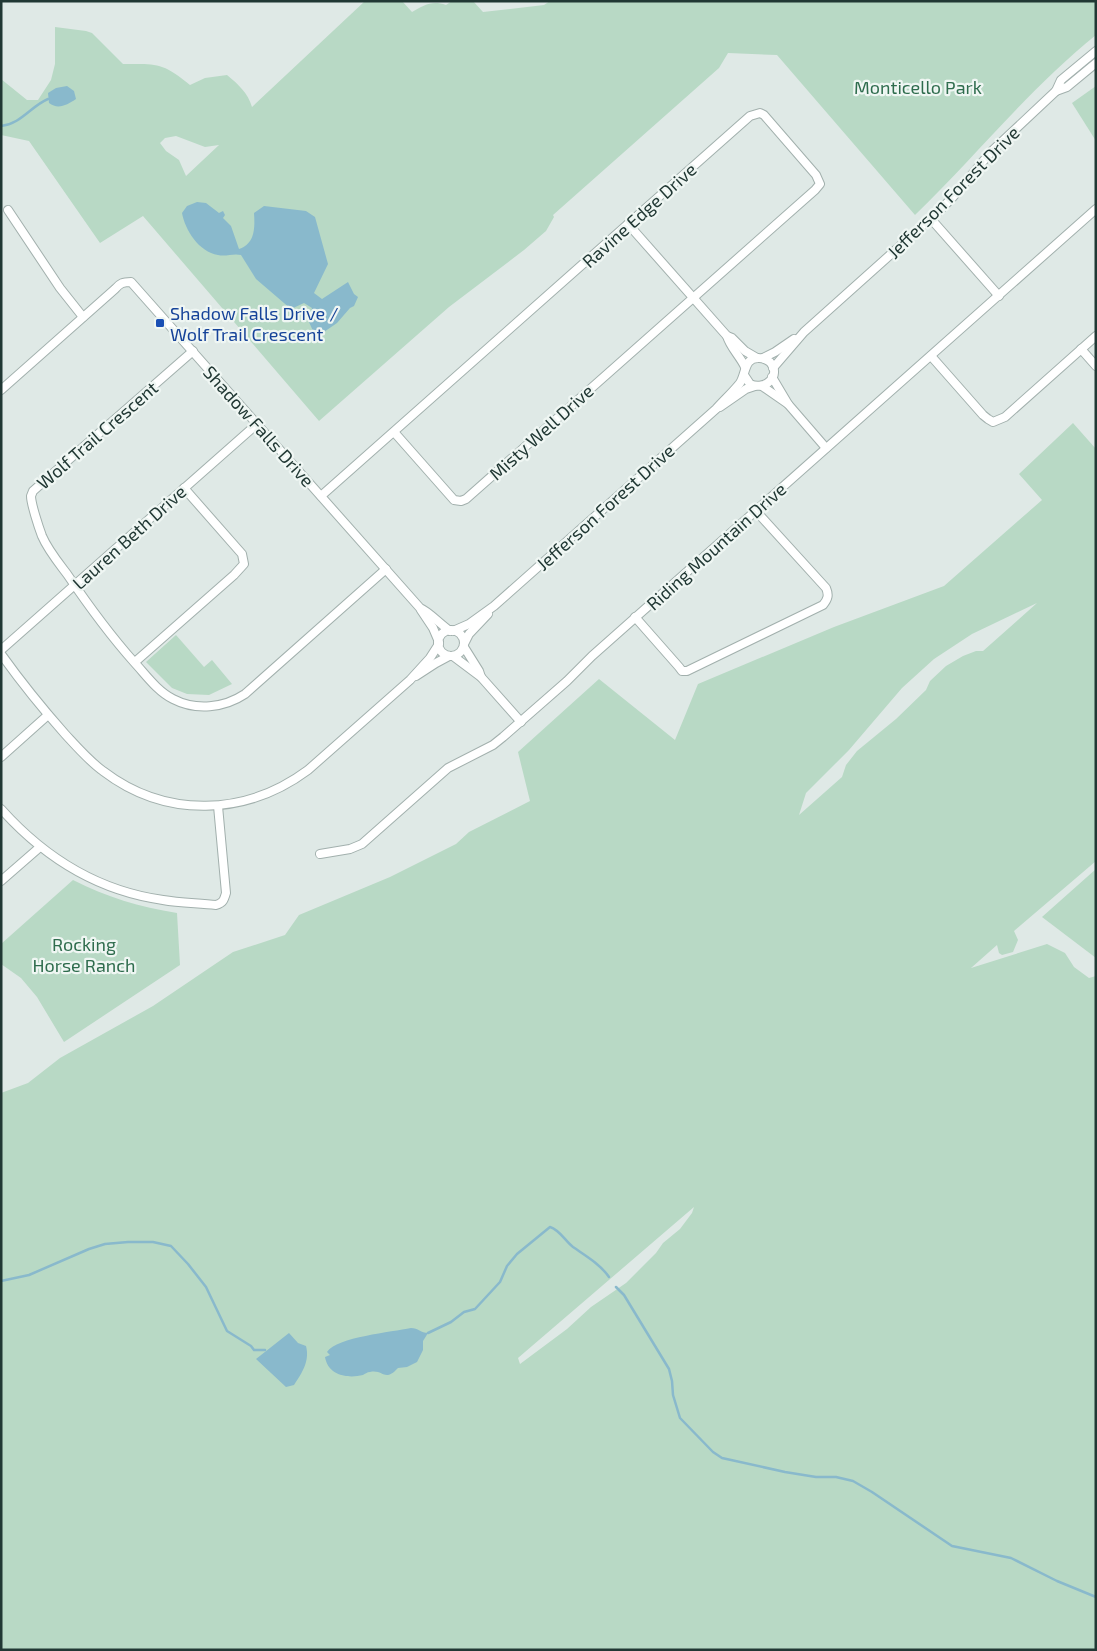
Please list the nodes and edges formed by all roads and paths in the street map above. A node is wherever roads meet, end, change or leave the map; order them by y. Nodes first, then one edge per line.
1 (1096, 50) edge
2 (1096, 63) edge
3 (1056, 91) junction
4 (8, 210) dead end
5 (1096, 210) edge
6 (931, 219) junction
7 (628, 224) junction
8 (999, 296) junction
9 (693, 298) junction
10 (83, 317) junction
11 (804, 332) junction
12 (727, 336) junction
13 (1096, 336) edge
14 (1081, 350) junction
15 (193, 351) junction
16 (931, 356) junction
17 (760, 358) junction
18 (1096, 366) edge
19 (773, 368) junction
20 (745, 371) junction
21 (772, 377) junction
22 (758, 386) junction
23 (1, 390) edge
24 (788, 404) junction
25 (716, 409) junction
26 (257, 424) junction
27 (394, 432) junction
28 (826, 448) junction
29 (184, 488) junction
30 (321, 496) junction
31 (756, 511) junction
32 (386, 570) junction
33 (74, 586) junction
34 (494, 606) junction
35 (420, 608) junction
36 (635, 617) junction
37 (451, 631) junction
38 (439, 644) junction
39 (464, 645) junction
40 (1, 652) edge
41 (451, 656) junction
42 (135, 662) junction
43 (481, 677) junction
44 (410, 680) junction
45 (48, 715) junction
46 (521, 722) junction
47 (1, 757) edge
48 (218, 806) junction
49 (1, 809) edge
50 (40, 847) junction
51 (320, 854) dead end
52 (1, 881) edge

1 - 3 street, Jefferson Forest Drive
2 - 3 street, Jefferson Forest Drive
3 - 6 street, Jefferson Forest Drive
4 - 10 street
5 - 8 street, Riding Mountain Drive
6 - 8 street
6 - 11 street, Jefferson Forest Drive
7 - 9 street
7 - 9 street, Ravine Edge Drive
7 - 27 street, Ravine Edge Drive
8 - 16 street, Riding Mountain Drive
9 - 12 street
9 - 27 street, Misty Well Drive
10 - 15 street, Shadow Falls Drive
10 - 23 street, Shadow Falls Drive
11 - 17 street, Jefferson Forest Drive
11 - 19 street, Jefferson Forest Drive
12 - 17 street
12 - 20 street
13 - 14 street
14 - 16 street
14 - 18 street
15 - 26 street, Shadow Falls Drive
15 - 33 street, Wolf Trail Crescent
16 - 28 street, Riding Mountain Drive
17 - 19 street
17 - 20 street
19 - 21 street
20 - 22 street
20 - 25 street, Jefferson Forest Drive
21 - 22 street
21 - 24 street
22 - 24 street
22 - 25 street, Jefferson Forest Drive
24 - 28 street
25 - 34 street, Jefferson Forest Drive
26 - 29 street, Lauren Beth Drive
26 - 30 street, Shadow Falls Drive
27 - 30 street, Ravine Edge Drive
28 - 31 street, Riding Mountain Drive
29 - 33 street, Lauren Beth Drive
29 - 42 street
30 - 32 street, Shadow Falls Drive
31 - 36 street, Riding Mountain Drive
31 - 36 street
32 - 35 street, Shadow Falls Drive
32 - 42 street, Wolf Trail Crescent
33 - 40 street, Lauren Beth Drive
33 - 42 street, Wolf Trail Crescent
34 - 37 street, Jefferson Forest Drive
34 - 39 street, Jefferson Forest Drive
35 - 37 street, Shadow Falls Drive
35 - 38 street, Shadow Falls Drive
36 - 46 street, Riding Mountain Drive
37 - 38 street
37 - 39 street
38 - 41 street
38 - 44 street
39 - 41 street
39 - 43 street
40 - 45 street
41 - 43 street
41 - 44 street
43 - 46 street
44 - 48 street
45 - 47 street
45 - 48 street
46 - 51 street, Riding Mountain Drive
48 - 50 street
49 - 50 street
50 - 52 street

